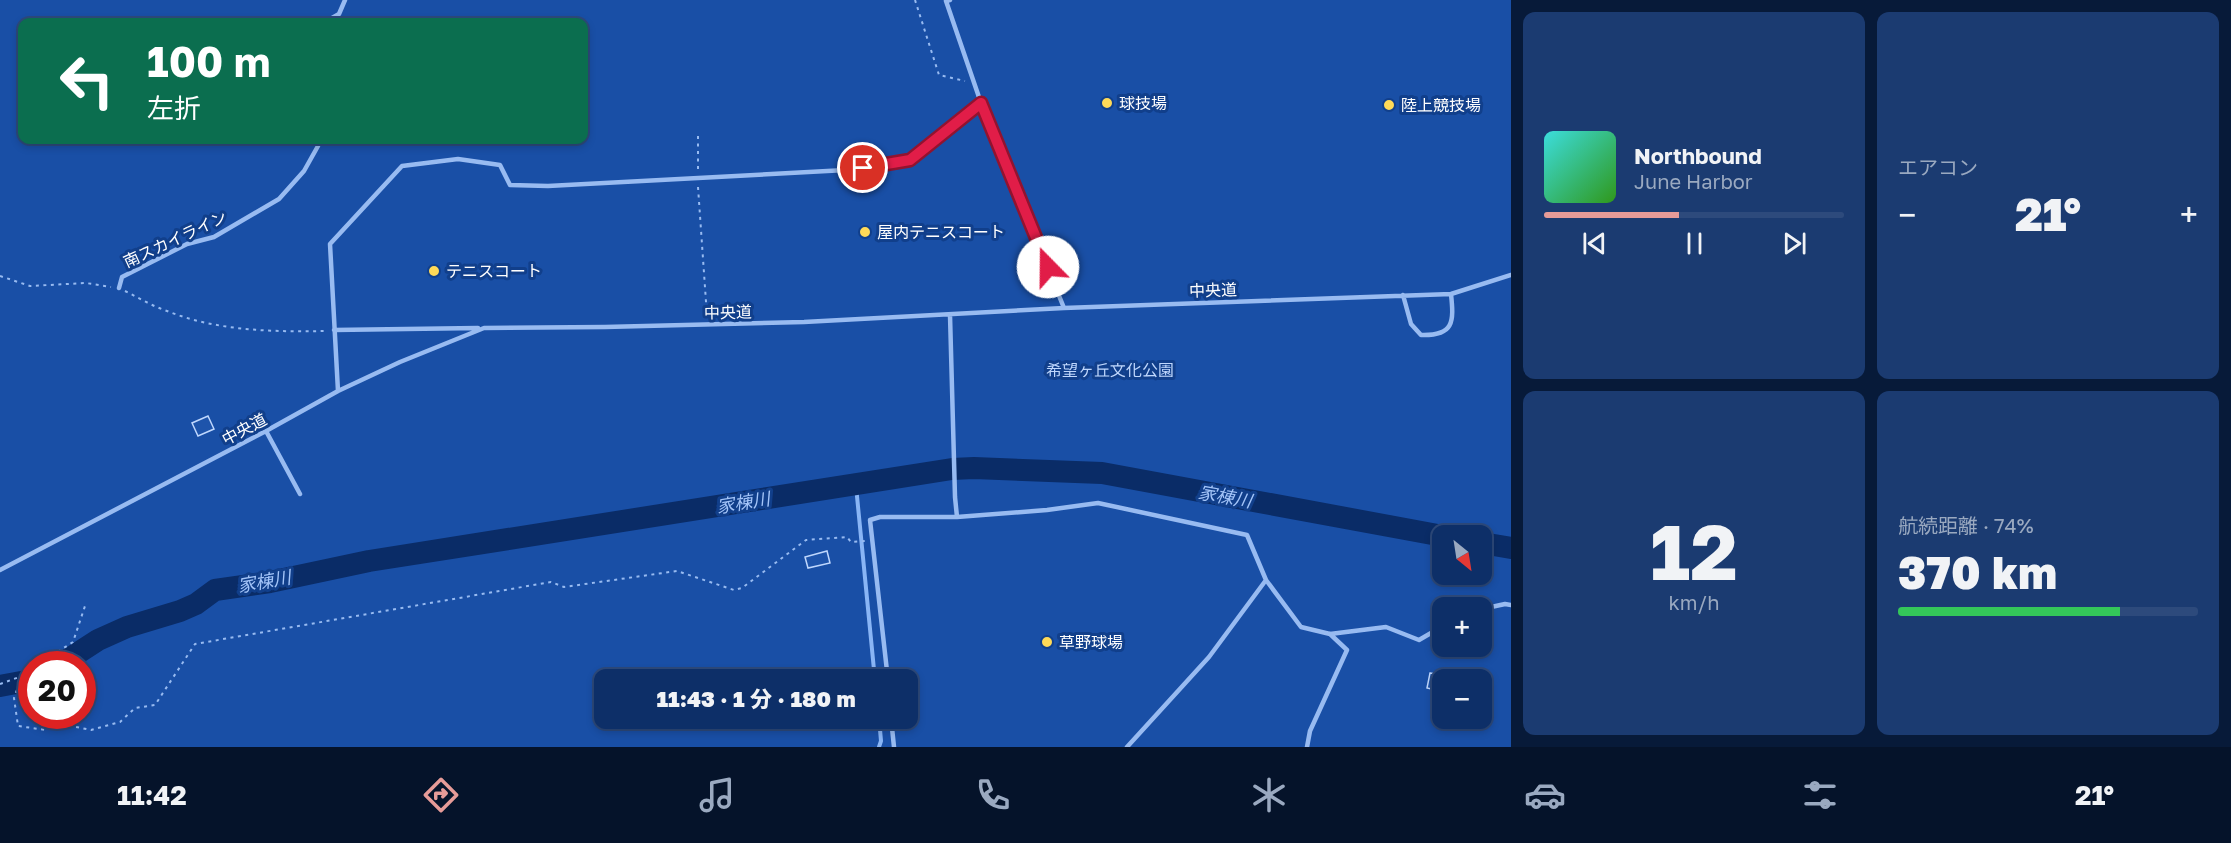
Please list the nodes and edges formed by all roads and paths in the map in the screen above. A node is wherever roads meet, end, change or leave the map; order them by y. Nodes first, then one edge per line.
1 (345, 0) edge
2 (915, 0) edge
3 (950, 0) edge
4 (332, 18) edge
5 (977, 85) junction
6 (981, 103) junction
7 (698, 136) dead end
8 (318, 144) edge
9 (698, 179) junction
10 (1511, 275) edge
11 (0, 276) edge
12 (119, 288) junction
13 (1451, 294) junction
14 (1403, 295) junction
15 (1064, 308) junction
16 (950, 315) junction
17 (708, 325) junction
18 (484, 328) junction
19 (334, 330) junction
20 (338, 391) junction
21 (266, 431) junction
22 (300, 494) dead end
23 (957, 517) junction
24 (872, 540) junction
25 (0, 570) edge
26 (1266, 579) junction
27 (1511, 605) edge
28 (84, 606) dead end
29 (1492, 607) edge
30 (1432, 632) edge
31 (1330, 634) junction
32 (59, 651) edge
33 (887, 669) edge
34 (18, 677) edge
35 (0, 684) edge
36 (18, 687) edge
37 (18, 726) edge
38 (96, 729) edge
39 (892, 729) edge
40 (894, 747) edge
41 (1127, 747) edge
42 (1307, 747) edge

1 - 4 lane
2 - 5 path
3 - 5 lane
5 - 6 lane
6 - 9 lane
6 - 15 lane
7 - 9 path
8 - 12 lane, 南スカイライン
9 - 17 path
9 - 19 lane
10 - 13 lane, 中央道
11 - 12 path
12 - 19 path
13 - 14 lane, 中央道
13 - 14 lane
14 - 15 lane, 中央道
15 - 16 lane, 中央道
16 - 17 lane, 中央道
16 - 23 lane
17 - 18 lane, 中央道
18 - 19 lane
18 - 20 lane, 中央道
19 - 20 lane
20 - 21 lane, 中央道
21 - 22 lane
21 - 25 lane, 中央道
23 - 24 lane
23 - 26 lane
24 - 33 lane
24 - 38 path
26 - 31 lane
26 - 41 lane
27 - 29 lane
28 - 32 path
30 - 31 lane
31 - 42 lane
34 - 35 path
36 - 37 path
39 - 40 lane

